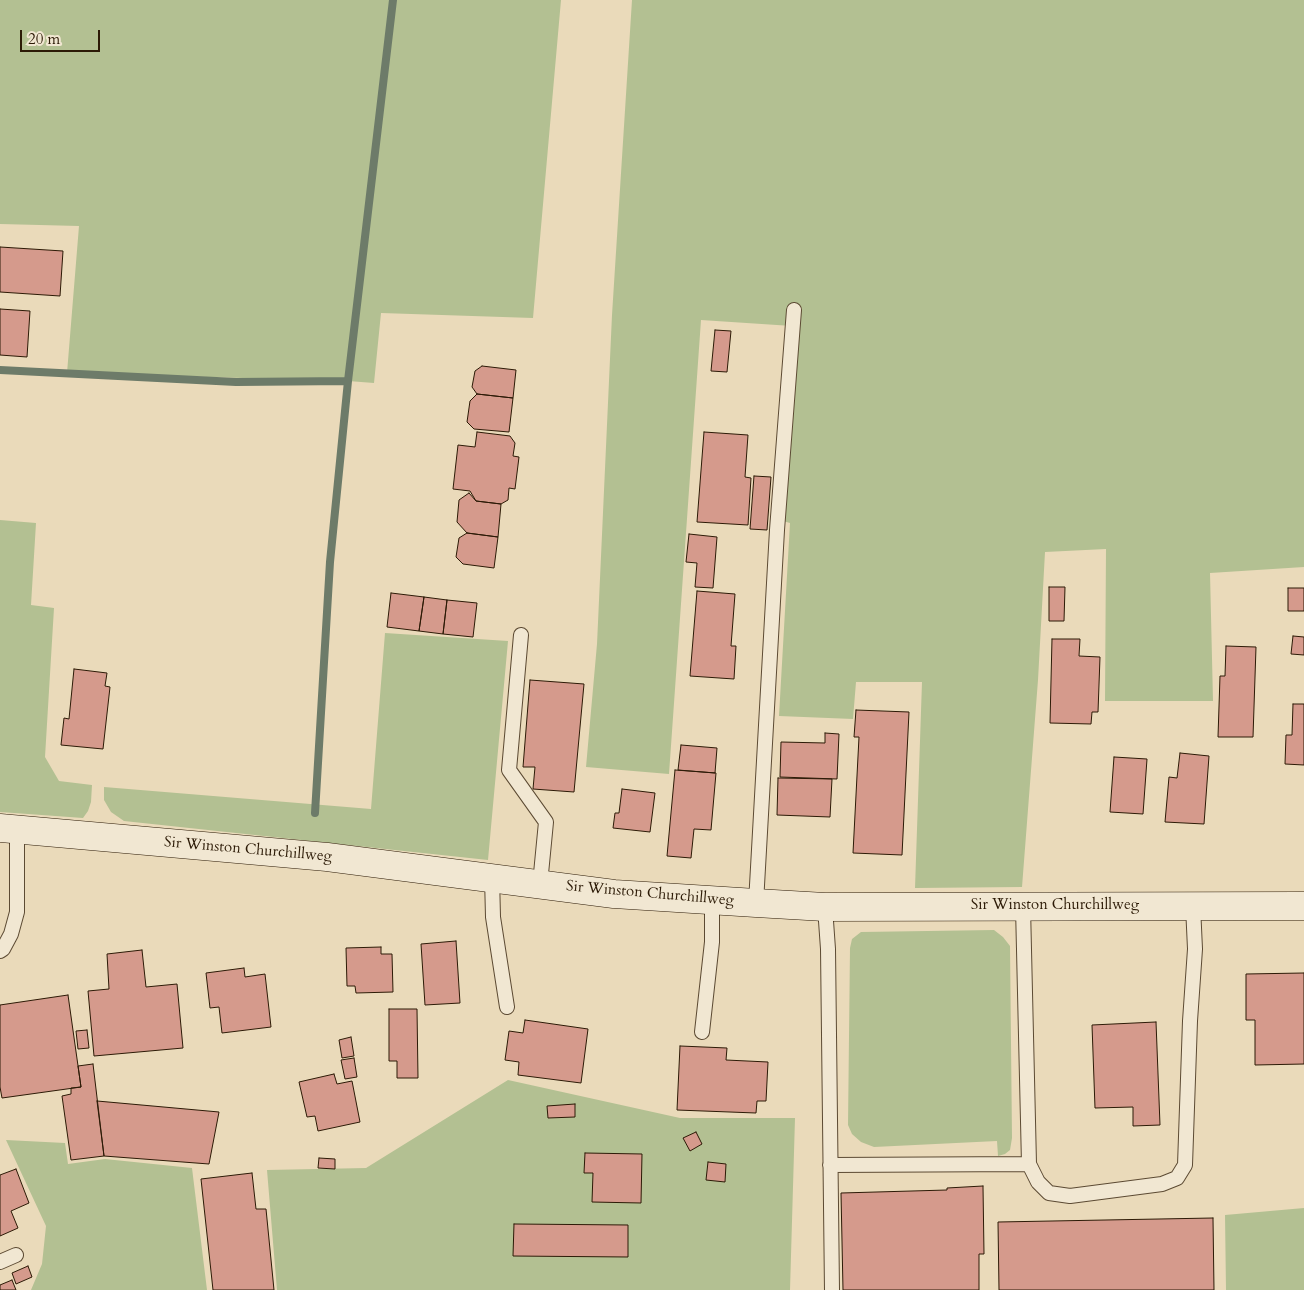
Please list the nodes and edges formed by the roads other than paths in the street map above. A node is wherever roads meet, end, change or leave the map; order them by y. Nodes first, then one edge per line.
1 (794, 310) dead end
2 (521, 635) dead end
3 (9, 828) edge
4 (492, 877) junction
5 (540, 884) junction
6 (712, 900) junction
7 (756, 903) junction
8 (1023, 906) junction
9 (1193, 906) junction
10 (1304, 906) edge
11 (825, 907) junction
12 (0, 951) edge
13 (507, 1007) dead end
14 (702, 1032) dead end
15 (1029, 1164) junction
16 (830, 1165) junction
17 (16, 1255) dead end
18 (0, 1262) edge
19 (832, 1290) edge

1 - 7 lane
2 - 5 lane
3 - 4 street, Sir Winston Churchillweg
3 - 12 lane
4 - 5 street, Sir Winston Churchillweg
4 - 13 lane
5 - 6 street, Sir Winston Churchillweg
6 - 7 street, Sir Winston Churchillweg
6 - 14 lane
7 - 11 street, Sir Winston Churchillweg
8 - 9 street, Sir Winston Churchillweg
8 - 11 street, Sir Winston Churchillweg
8 - 15 lane
9 - 10 street, Sir Winston Churchillweg
9 - 15 lane
11 - 16 lane
15 - 16 lane
16 - 19 lane
17 - 18 lane

